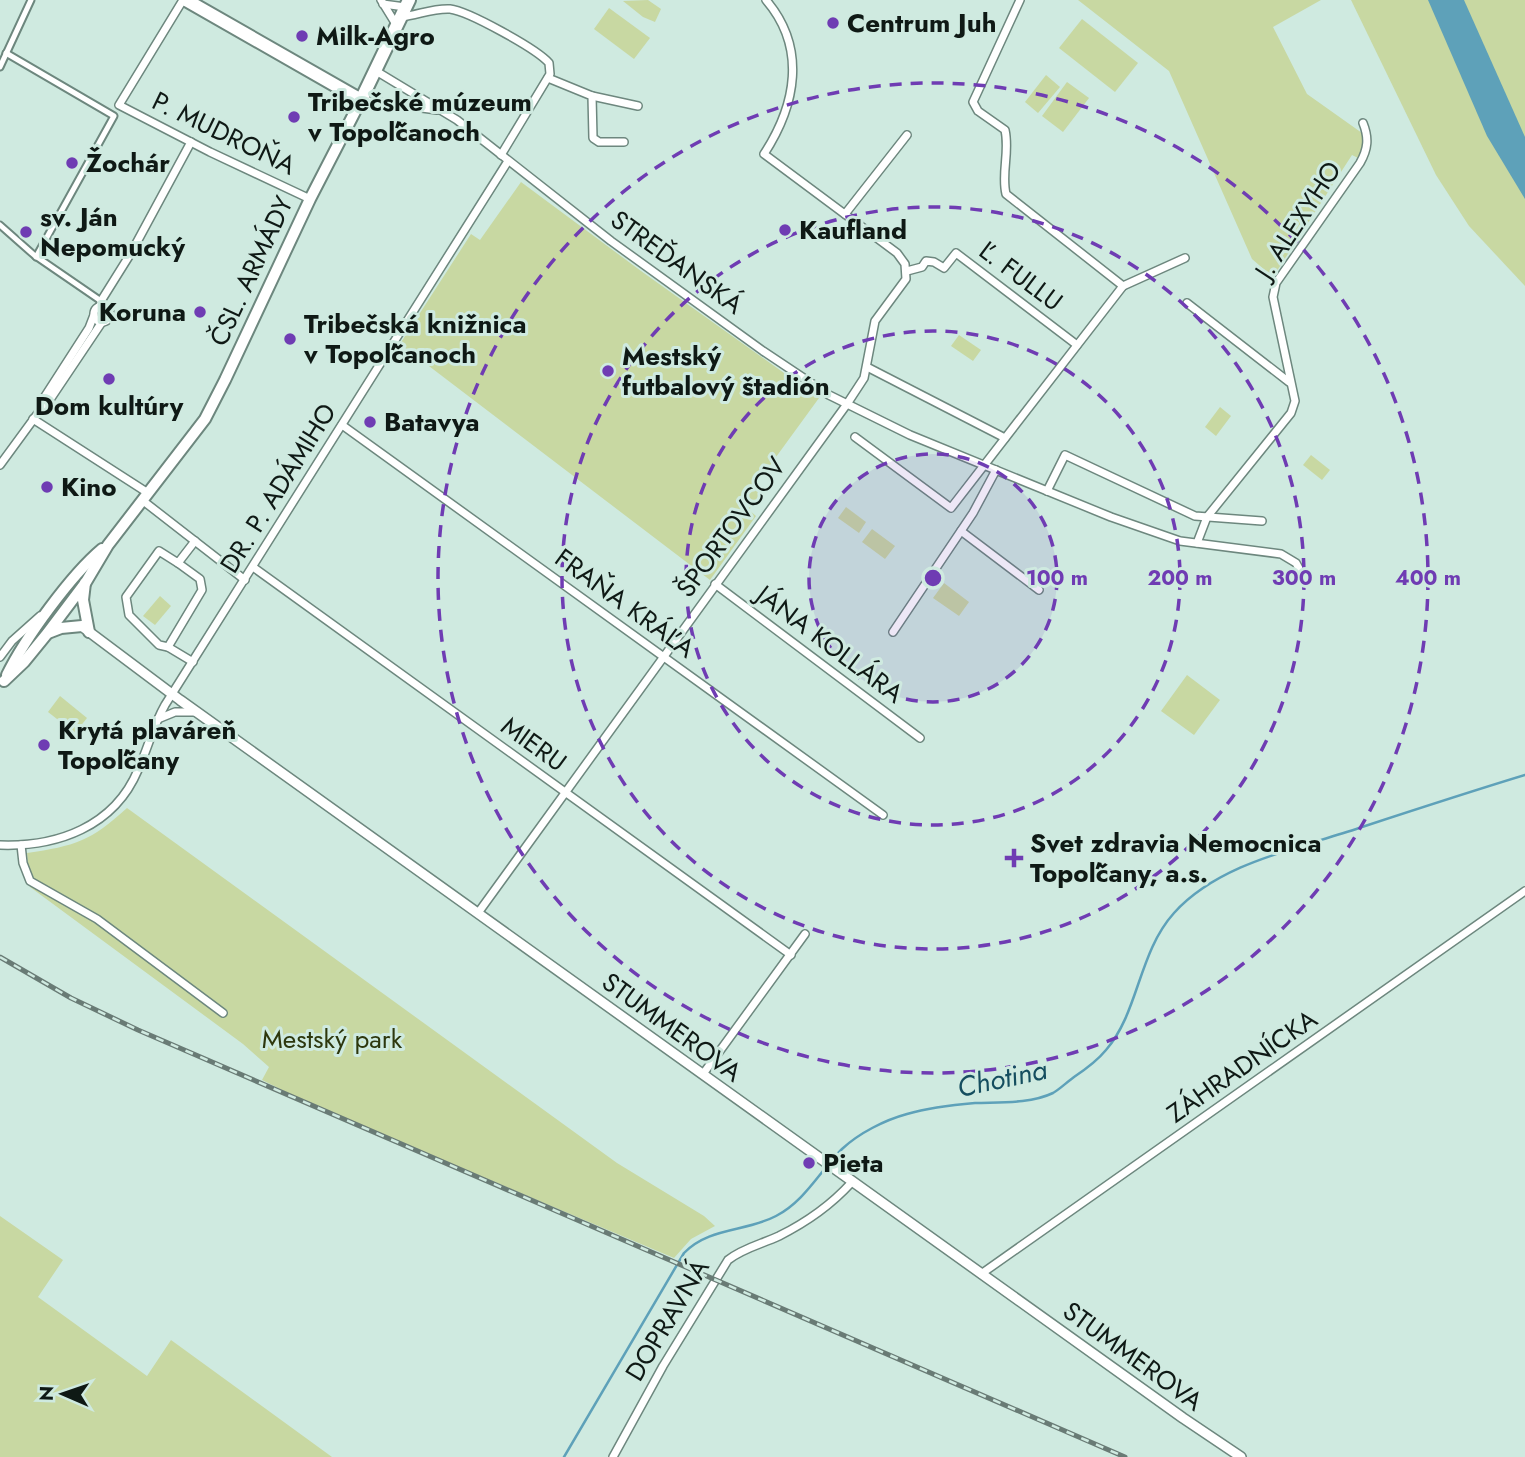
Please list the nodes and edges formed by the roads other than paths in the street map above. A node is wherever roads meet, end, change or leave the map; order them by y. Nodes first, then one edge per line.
1 (31, 0) edge
2 (184, 0) edge
3 (1020, 0) edge
4 (769, 1) edge
5 (382, 2) edge
6 (403, 12) edge
7 (6, 53) junction
8 (0, 67) edge
9 (376, 71) junction
10 (548, 78) junction
11 (592, 96) junction
12 (361, 100) junction
13 (638, 106) dead end
14 (438, 111) junction
15 (1363, 123) dead end
16 (907, 135) dead end
17 (191, 142) junction
18 (624, 142) dead end
19 (505, 158) junction
20 (310, 199) junction
21 (845, 214) junction
22 (0, 225) edge
23 (35, 256) junction
24 (1185, 258) dead end
25 (907, 271) junction
26 (1123, 286) junction
27 (100, 303) junction
28 (1187, 303) dead end
29 (94, 315) junction
30 (102, 322) junction
31 (1077, 345) junction
32 (867, 367) junction
33 (1290, 383) junction
34 (847, 404) junction
35 (41, 409) junction
36 (33, 419) junction
37 (342, 425) junction
38 (855, 437) dead end
39 (1005, 438) junction
40 (0, 465) edge
41 (984, 466) junction
42 (996, 470) junction
43 (1047, 491) junction
44 (145, 496) junction
45 (1207, 517) junction
46 (1262, 521) dead end
47 (961, 531) junction
48 (195, 541) junction
49 (1197, 543) junction
50 (108, 545) junction
51 (178, 564) junction
52 (253, 567) junction
53 (1303, 576) dead end
54 (245, 580) junction
55 (86, 582) junction
56 (715, 584) junction
57 (1040, 590) dead end
58 (58, 608) junction
59 (85, 629) junction
60 (893, 632) dead end
61 (46, 635) junction
62 (168, 647) junction
63 (0, 657) edge
64 (663, 657) junction
65 (194, 662) junction
66 (2, 684) edge
67 (173, 695) junction
68 (197, 712) junction
69 (158, 719) junction
70 (920, 738) dead end
71 (565, 793) junction
72 (883, 815) dead end
73 (0, 845) edge
74 (21, 845) junction
75 (1525, 891) edge
76 (478, 913) junction
77 (805, 934) dead end
78 (791, 954) junction
79 (223, 1013) dead end
80 (703, 1074) junction
81 (851, 1183) junction
82 (981, 1274) junction
83 (613, 1457) edge
84 (1241, 1457) edge

1 - 7 street
2 - 12 main road
2 - 17 street, P. MUDROŇA
3 - 26 street, Ľ. FULLU
4 - 21 street
5 - 6 street
5 - 6 street
6 - 9 main road, ČSL. ARMÁDY
6 - 10 street
7 - 8 street
7 - 23 street
9 - 12 main road, ČSL. ARMÁDY
9 - 14 street, STREĎANSKÁ
10 - 11 street
10 - 19 street
11 - 13 street
11 - 18 street
12 - 14 street, STREĎANSKÁ
12 - 20 main road, ČSL. ARMÁDY
14 - 19 street, STREĎANSKÁ
15 - 33 street, J. ALEXYHO
16 - 21 street
17 - 20 street, P. MUDROŇA
17 - 27 street
19 - 34 street, STREĎANSKÁ
19 - 37 street, DR. P. ADÁMIHO
20 - 44 main road, ČSL. ARMÁDY
21 - 25 street
22 - 23 street
23 - 27 street
24 - 26 street, Ľ. FULLU
25 - 31 street, Ľ. FULLU
25 - 32 street, ŠPORTOVCOV
26 - 31 street, Ľ. FULLU
27 - 29 street
27 - 30 street
28 - 33 street
29 - 30 street
29 - 35 street
30 - 35 street
31 - 39 street, Ľ. FULLU
32 - 34 street, ŠPORTOVCOV
32 - 39 street
33 - 45 street, J. ALEXYHO
34 - 41 street, STREĎANSKÁ
34 - 56 street, ŠPORTOVCOV
35 - 36 street
36 - 40 street
36 - 44 street
37 - 52 street, DR. P. ADÁMIHO
37 - 64 street, FRAŇA KRÁĽA
38 - 41 street
39 - 41 street, Ľ. FULLU
41 - 42 street, STREĎANSKÁ
42 - 43 street, STREĎANSKÁ
42 - 47 street
43 - 45 street
43 - 49 street, STREĎANSKÁ
44 - 48 street
44 - 50 main road, ČSL. ARMÁDY
45 - 46 street
45 - 49 street, J. ALEXYHO
47 - 57 street
47 - 60 street
48 - 51 street
48 - 54 street
49 - 53 street, STREĎANSKÁ
50 - 55 main road, ČSL. ARMÁDY
50 - 58 main road, ČSL. ARMÁDY
51 - 62 street
51 - 62 street
52 - 54 street, DR. P. ADÁMIHO
52 - 71 street, MIERU
54 - 65 street, DR. P. ADÁMIHO
55 - 58 main road, ČSL. ARMÁDY
55 - 59 main road
56 - 64 street, ŠPORTOVCOV
56 - 70 street, JÁNA KOLLÁRA
58 - 59 main road
58 - 61 main road
58 - 63 street
58 - 66 main road
59 - 61 main road
59 - 67 street, STUMMEROVA
61 - 66 main road
62 - 65 street
64 - 71 street, ŠPORTOVCOV
64 - 72 street, FRAŇA KRÁĽA
65 - 67 street, DR. P. ADÁMIHO
67 - 68 street, STUMMEROVA
67 - 69 street, DR. P. ADÁMIHO
68 - 69 street
68 - 76 street, STUMMEROVA
69 - 74 street, DR. P. ADÁMIHO
71 - 76 street, ŠPORTOVCOV
71 - 78 street, MIERU
73 - 74 street, DR. P. ADÁMIHO
74 - 79 street
75 - 82 street, ZÁHRADNÍCKA
76 - 80 street, STUMMEROVA
77 - 78 street
78 - 80 street
80 - 81 street, STUMMEROVA
81 - 82 street, STUMMEROVA
81 - 83 street, DOPRAVNÁ
82 - 84 street, STUMMEROVA

